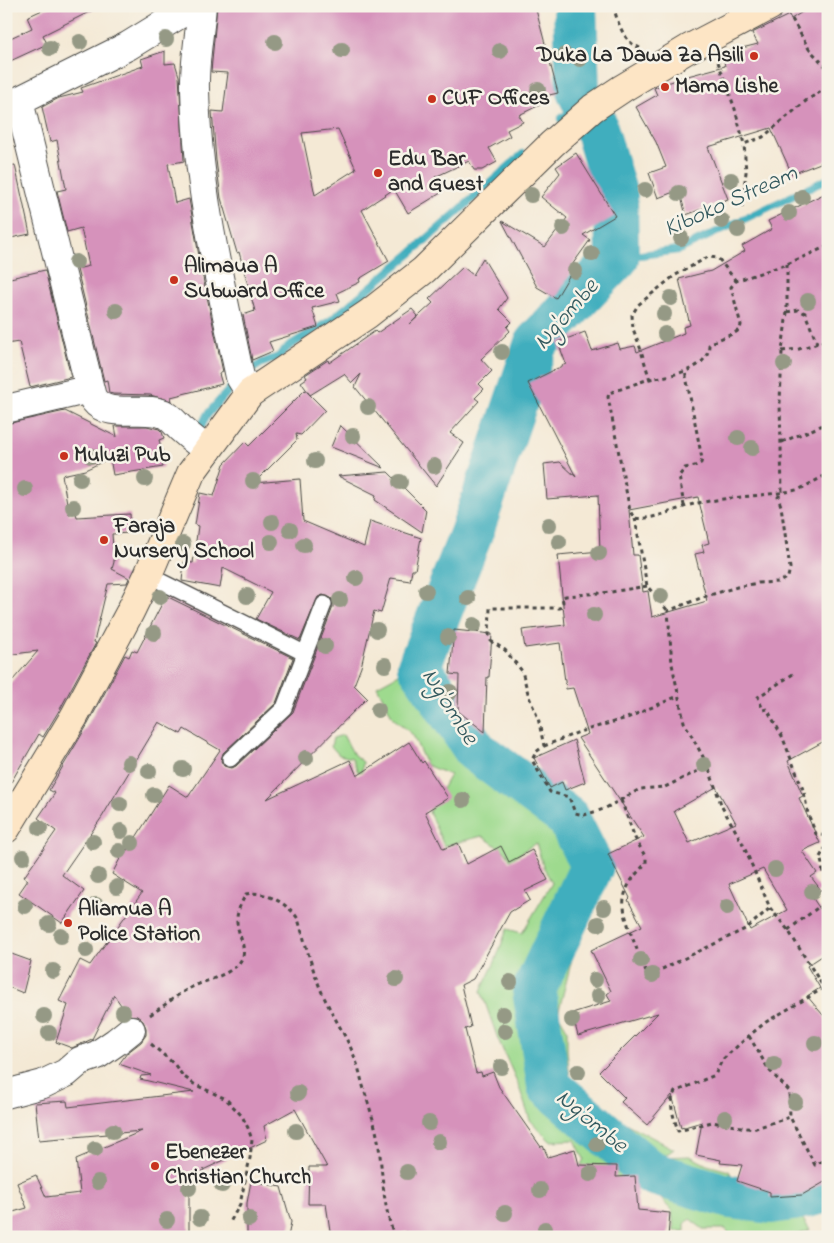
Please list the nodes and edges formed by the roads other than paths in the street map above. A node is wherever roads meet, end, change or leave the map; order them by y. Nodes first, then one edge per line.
1 (193, 6) edge
2 (202, 6) edge
3 (780, 11) edge
4 (13, 104) edge
5 (90, 390) junction
6 (250, 393) junction
7 (6, 409) edge
8 (208, 450) junction
9 (148, 575) junction
10 (324, 604) dead end
11 (304, 653) junction
12 (230, 759) dead end
13 (6, 829) edge
14 (131, 1030) road end
15 (6, 1094) edge

1 - 4 street
2 - 6 street
3 - 6 street
4 - 5 street
5 - 7 street
5 - 8 street
6 - 8 street
8 - 9 street
9 - 11 lane
9 - 13 street
10 - 11 lane
11 - 12 lane
14 - 15 street

